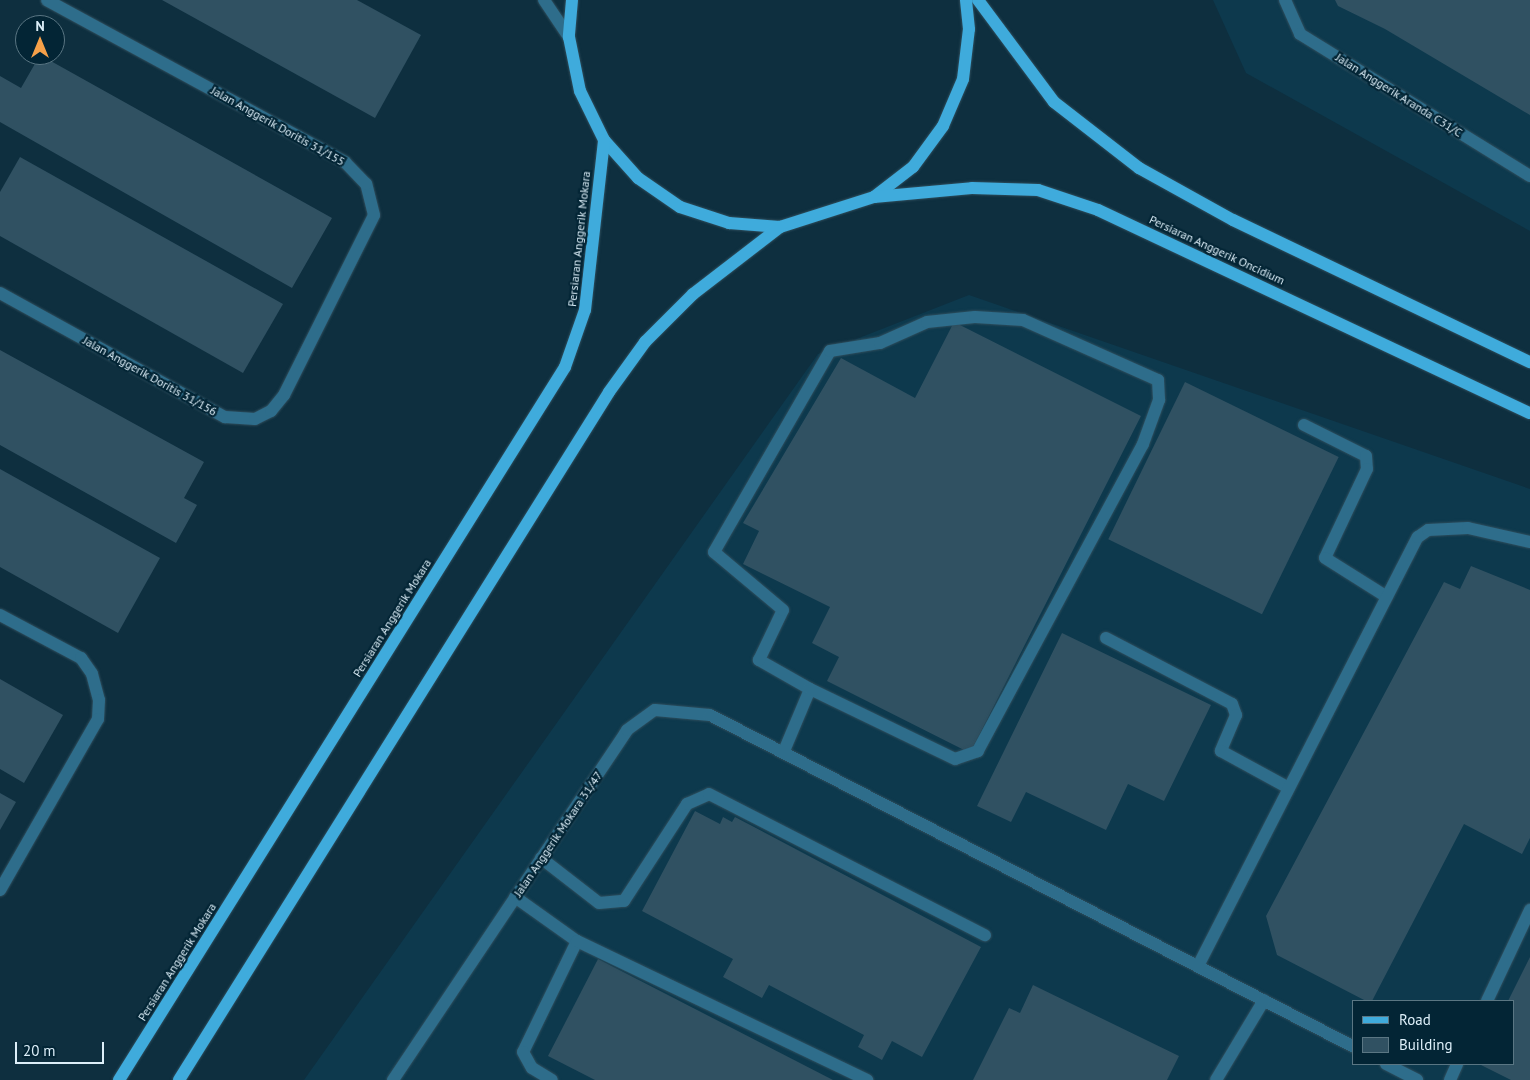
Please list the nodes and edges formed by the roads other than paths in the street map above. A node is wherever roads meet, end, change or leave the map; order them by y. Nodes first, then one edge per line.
1 (47, 0) edge
2 (544, 0) edge
3 (572, 0) edge
4 (966, 0) edge
5 (978, 0) edge
6 (1285, 0) edge
7 (569, 37) junction
8 (604, 140) junction
9 (1530, 176) edge
10 (874, 197) junction
11 (780, 227) junction
12 (0, 293) edge
13 (321, 326) joint
14 (1530, 362) edge
15 (1530, 413) edge
16 (1304, 425) dead end
17 (1530, 542) edge
18 (1387, 597) junction
19 (0, 615) edge
20 (1106, 638) dead end
21 (810, 689) junction
22 (784, 751) junction
23 (1289, 788) junction
24 (541, 858) junction
25 (0, 890) edge
26 (515, 897) junction
27 (1530, 910) edge
28 (985, 935) dead end
29 (577, 941) junction
30 (1198, 966) junction
31 (1264, 1000) junction
32 (1487, 1000) edge
33 (1352, 1046) edge
34 (1388, 1065) edge
35 (1457, 1065) edge
36 (119, 1080) edge
37 (179, 1080) edge
38 (393, 1080) edge
39 (552, 1080) edge
40 (867, 1080) edge
41 (1216, 1080) edge
42 (1417, 1080) edge
43 (1450, 1080) edge

1 - 13 street, Jalan Anggerik Doritis 31/155
2 - 7 street
3 - 7 main road
4 - 10 main road
5 - 14 main road
6 - 9 street, Jalan Anggerik Aranda C31/C
7 - 8 main road
8 - 11 main road
8 - 36 main road, Persiaran Anggerik Mokara
10 - 11 main road
10 - 15 main road, Persiaran Anggerik Oncidium
11 - 37 main road
12 - 13 street, Jalan Anggerik Doritis 31/156
16 - 18 street
17 - 18 street
18 - 23 street
19 - 25 street
20 - 23 street
21 - 21 street
21 - 22 street
22 - 24 street, Jalan Anggerik Mokara 31/47
22 - 30 street, Jalan Anggerik Mokara 31/47
23 - 30 street
24 - 26 street, Jalan Anggerik Mokara 31/47
24 - 28 street
26 - 29 street
26 - 38 street, Jalan Anggerik Mokara 31/47
27 - 32 street
29 - 39 street
29 - 40 street
30 - 31 street, Jalan Anggerik Mokara 31/47
31 - 33 street, Jalan Anggerik Mokara 31/47
31 - 41 street
34 - 42 street
35 - 43 street

